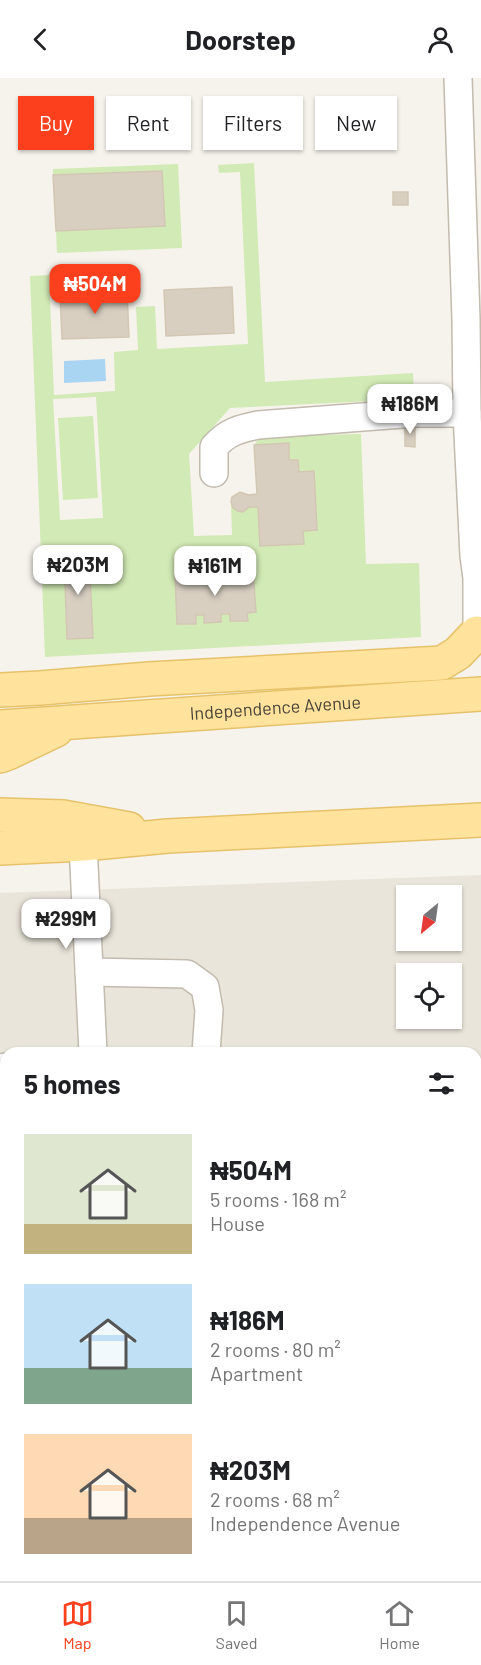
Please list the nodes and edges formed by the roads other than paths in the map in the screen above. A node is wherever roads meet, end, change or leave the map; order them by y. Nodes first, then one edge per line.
1 (458, 78) edge
2 (473, 291) edge
3 (473, 318) edge
4 (467, 413) junction
5 (214, 473) dead end
6 (479, 634) edge
7 (0, 690) edge
8 (481, 694) edge
9 (71, 723) junction
10 (0, 727) edge
11 (0, 756) edge
12 (0, 815) edge
13 (481, 820) edge
14 (168, 836) junction
15 (83, 844) junction
16 (0, 848) edge
17 (89, 972) junction
18 (93, 1047) edge
19 (206, 1047) edge

1 - 2 street
2 - 3 street
3 - 4 street
4 - 5 street
4 - 6 street
6 - 7 main road
8 - 9 main road, Independence Avenue
9 - 10 main road, Independence Avenue
9 - 11 main road, Independence Avenue
12 - 14 main road
13 - 14 main road
14 - 15 main road
15 - 16 main road
15 - 17 street
17 - 18 street
17 - 19 street

